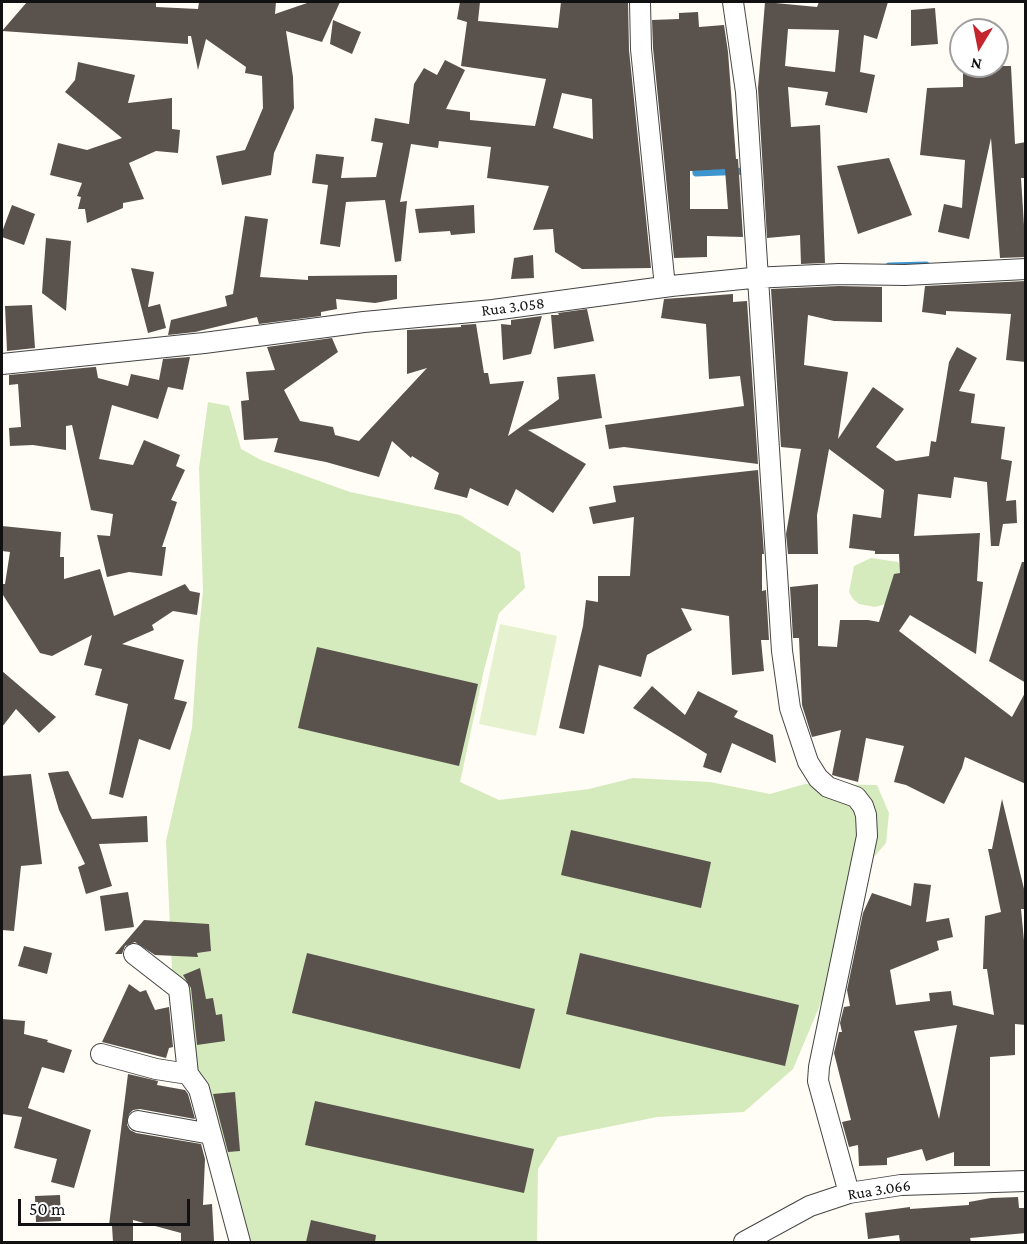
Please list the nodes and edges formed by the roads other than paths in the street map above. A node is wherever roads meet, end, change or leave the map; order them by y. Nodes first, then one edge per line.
1 (640, 2) edge
2 (733, 2) edge
3 (1026, 269) edge
4 (757, 277) junction
5 (665, 287) junction
6 (2, 364) edge
7 (134, 954) dead end
8 (101, 1054) dead end
9 (188, 1074) junction
10 (138, 1121) dead end
11 (211, 1134) junction
12 (1026, 1181) edge
13 (849, 1193) junction
14 (240, 1242) edge
15 (744, 1242) edge

1 - 5 street
2 - 4 street
3 - 4 street, Rua 3.058
4 - 5 street, Rua 3.058
4 - 13 street
5 - 6 street, Rua 3.058
7 - 9 street
8 - 9 street
9 - 11 street
10 - 11 street
11 - 14 street
12 - 13 street, Rua 3.066
13 - 15 street, Rua 3.066

